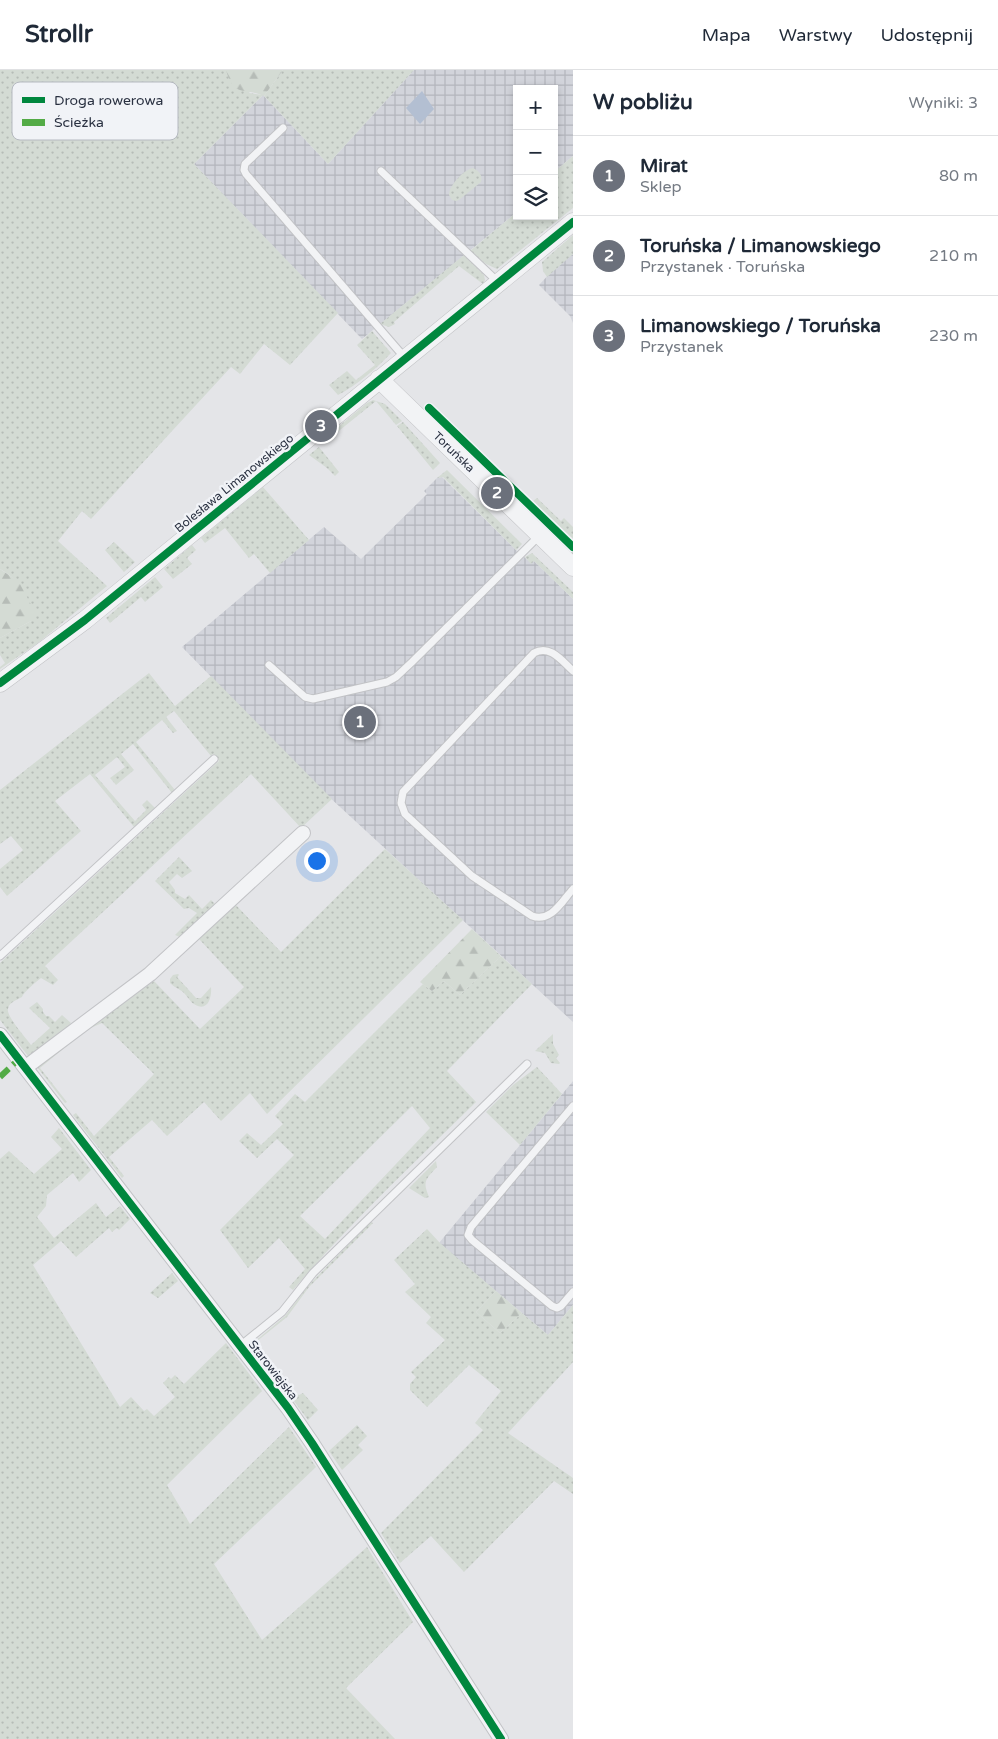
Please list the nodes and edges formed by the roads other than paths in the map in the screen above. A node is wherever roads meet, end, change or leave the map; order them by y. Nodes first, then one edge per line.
1 (283, 128) dead end
2 (381, 171) dead end
3 (573, 222) edge
4 (499, 282) junction
5 (405, 359) junction
6 (379, 379) junction
7 (540, 535) junction
8 (573, 567) edge
9 (269, 665) dead end
10 (573, 671) edge
11 (0, 683) edge
12 (214, 759) dead end
13 (303, 833) dead end
14 (573, 889) edge
15 (0, 956) edge
16 (0, 1035) edge
17 (527, 1064) dead end
18 (26, 1067) junction
19 (573, 1106) edge
20 (573, 1292) edge
21 (240, 1346) junction
22 (500, 1739) edge

1 - 5 lane
2 - 4 lane
3 - 4 street, Bolesława Limanowskiego
4 - 5 street, Bolesława Limanowskiego
5 - 6 street, Bolesława Limanowskiego
6 - 7 street, Toruńska
6 - 11 street, Bolesława Limanowskiego
7 - 8 street, Toruńska
7 - 9 lane
10 - 14 lane
12 - 15 lane
13 - 18 street
16 - 18 street, Starowiejska
17 - 21 lane
18 - 21 street, Starowiejska
19 - 20 lane
21 - 22 street, Starowiejska

